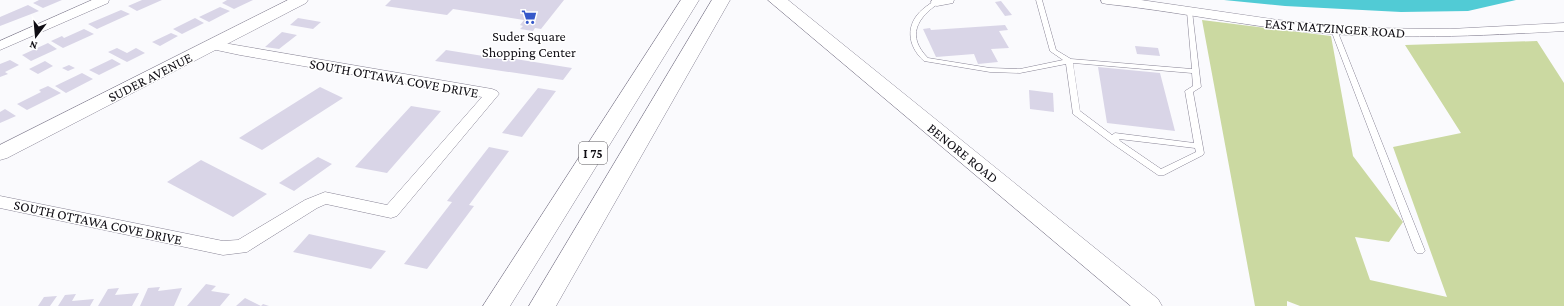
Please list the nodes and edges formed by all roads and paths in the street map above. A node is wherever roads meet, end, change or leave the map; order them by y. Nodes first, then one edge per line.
1 (103, 0) edge
2 (300, 0) edge
3 (690, 0) edge
4 (721, 0) edge
5 (777, 0) edge
6 (1039, 0) edge
7 (1107, 0) edge
8 (943, 1) edge
9 (1155, 3) edge
10 (1190, 12) junction
11 (1564, 27) edge
12 (1334, 30) junction
13 (212, 45) junction
14 (0, 46) edge
15 (1069, 61) junction
16 (1196, 71) junction
17 (1116, 142) junction
18 (1198, 146) junction
19 (0, 153) edge
20 (0, 202) edge
21 (1420, 251) dead end
22 (496, 306) edge
23 (542, 306) edge
24 (1149, 306) edge

1 - 14 street
2 - 13 street, SUDER AVENUE
3 - 22 main road, I 75
4 - 23 main road, I 75
5 - 24 main road, BENORE ROAD
6 - 15 lane
7 - 9 street, EAST MATZINGER ROAD
8 - 15 lane
9 - 10 street, EAST MATZINGER ROAD
10 - 12 street, EAST MATZINGER ROAD
10 - 16 lane
11 - 12 street, EAST MATZINGER ROAD
12 - 21 lane
13 - 19 street, SUDER AVENUE
13 - 20 street, SOUTH OTTAWA COVE DRIVE
15 - 16 lane
15 - 17 lane
16 - 18 lane
17 - 18 lane
17 - 18 lane

